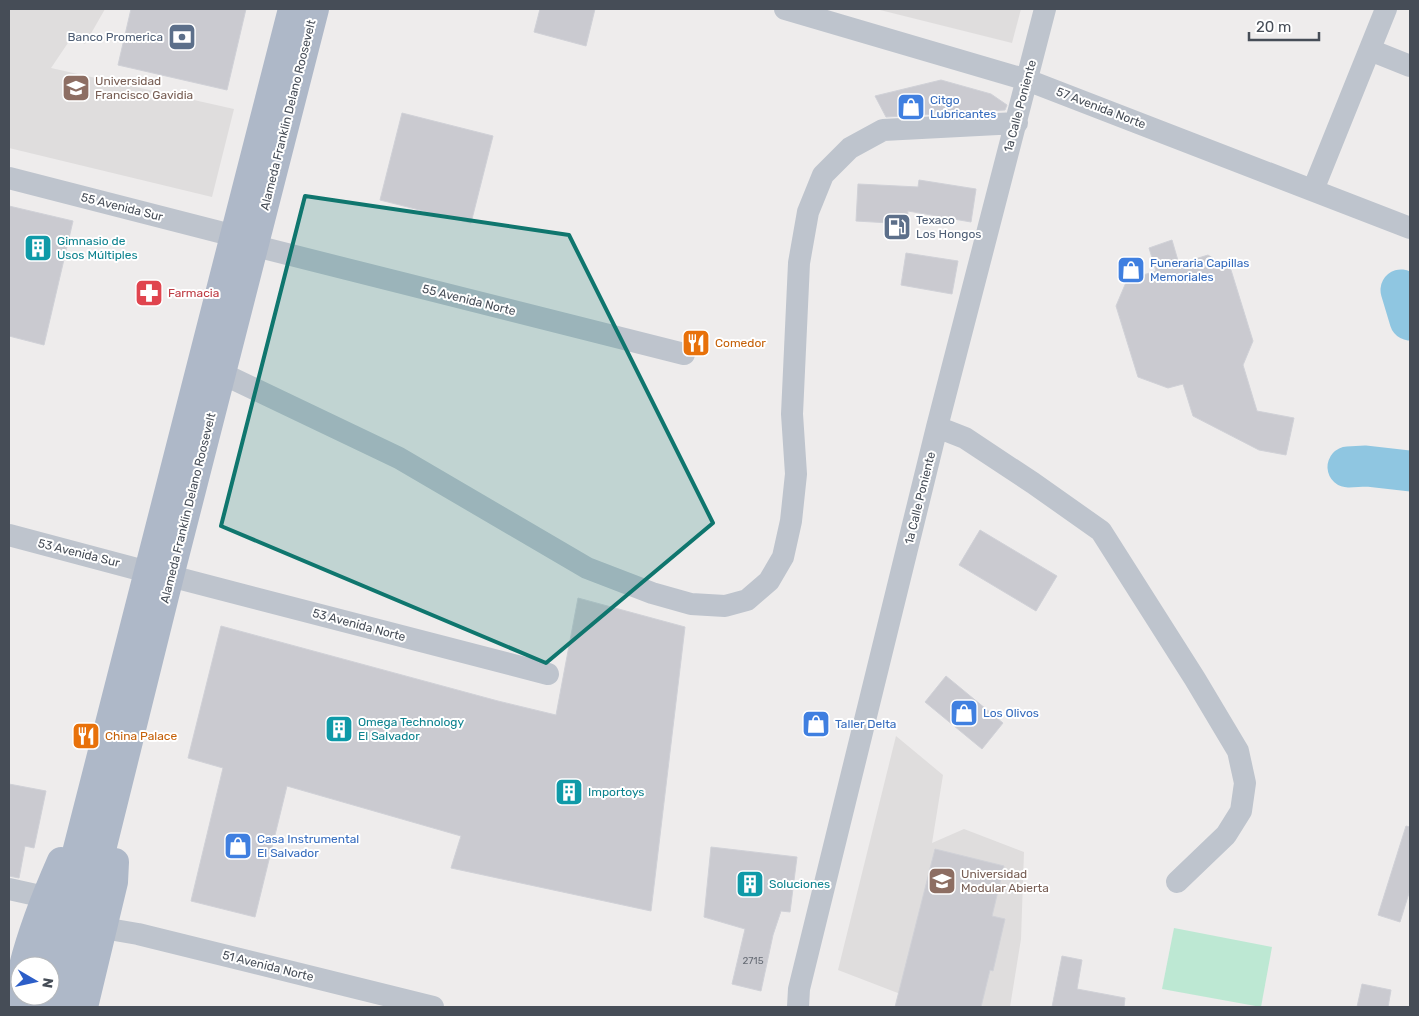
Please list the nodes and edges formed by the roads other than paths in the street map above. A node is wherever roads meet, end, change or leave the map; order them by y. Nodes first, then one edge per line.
1 (292, 9) edge
2 (315, 9) edge
3 (785, 9) edge
4 (1045, 9) edge
5 (1386, 9) edge
6 (1370, 50) junction
7 (1410, 66) edge
8 (1027, 80) junction
9 (1016, 123) junction
10 (9, 178) edge
11 (1313, 190) junction
12 (1410, 228) edge
13 (245, 241) junction
14 (684, 354) dead end
15 (222, 374) junction
16 (937, 427) junction
17 (9, 535) edge
18 (159, 574) junction
19 (548, 674) dead end
20 (120, 780) junction
21 (81, 836) junction
22 (1177, 882) dead end
23 (9, 889) edge
24 (45, 897) junction
25 (103, 928) junction
26 (26, 956) edge
27 (50, 956) edge
28 (798, 998) edge
29 (63, 1007) edge
30 (84, 1007) edge
31 (433, 1007) edge
32 (785, 1007) edge

1 - 13 main road, Alameda Franklin Delano Roosevelt
2 - 13 main road, Alameda Franklin Delano Roosevelt
3 - 8 street, 57 Avenida Norte
4 - 8 street, 1a Calle Poniente
5 - 6 street
6 - 7 street
6 - 11 street
8 - 9 street, 1a Calle Poniente
8 - 11 street, 57 Avenida Norte
9 - 15 street
9 - 16 street, 1a Calle Poniente
10 - 13 street, 55 Avenida Sur
11 - 12 street, 57 Avenida Norte
13 - 14 street, 55 Avenida Norte
13 - 15 main road, Alameda Franklin Delano Roosevelt
13 - 18 main road, Alameda Franklin Delano Roosevelt
15 - 18 main road, Alameda Franklin Delano Roosevelt
16 - 22 street
16 - 28 street, 1a Calle Poniente
17 - 18 street, 53 Avenida Sur
18 - 19 street, 53 Avenida Norte
18 - 20 main road, Alameda Franklin Delano Roosevelt
18 - 21 main road, Alameda Franklin Delano Roosevelt
20 - 25 main road
20 - 29 main road, Alameda Franklin Delano Roosevelt
21 - 24 main road
21 - 27 main road, Alameda Franklin Delano Roosevelt
23 - 24 street
24 - 26 main road
25 - 30 main road
25 - 31 street, 51 Avenida Norte
28 - 32 street, 1a Calle Poniente

